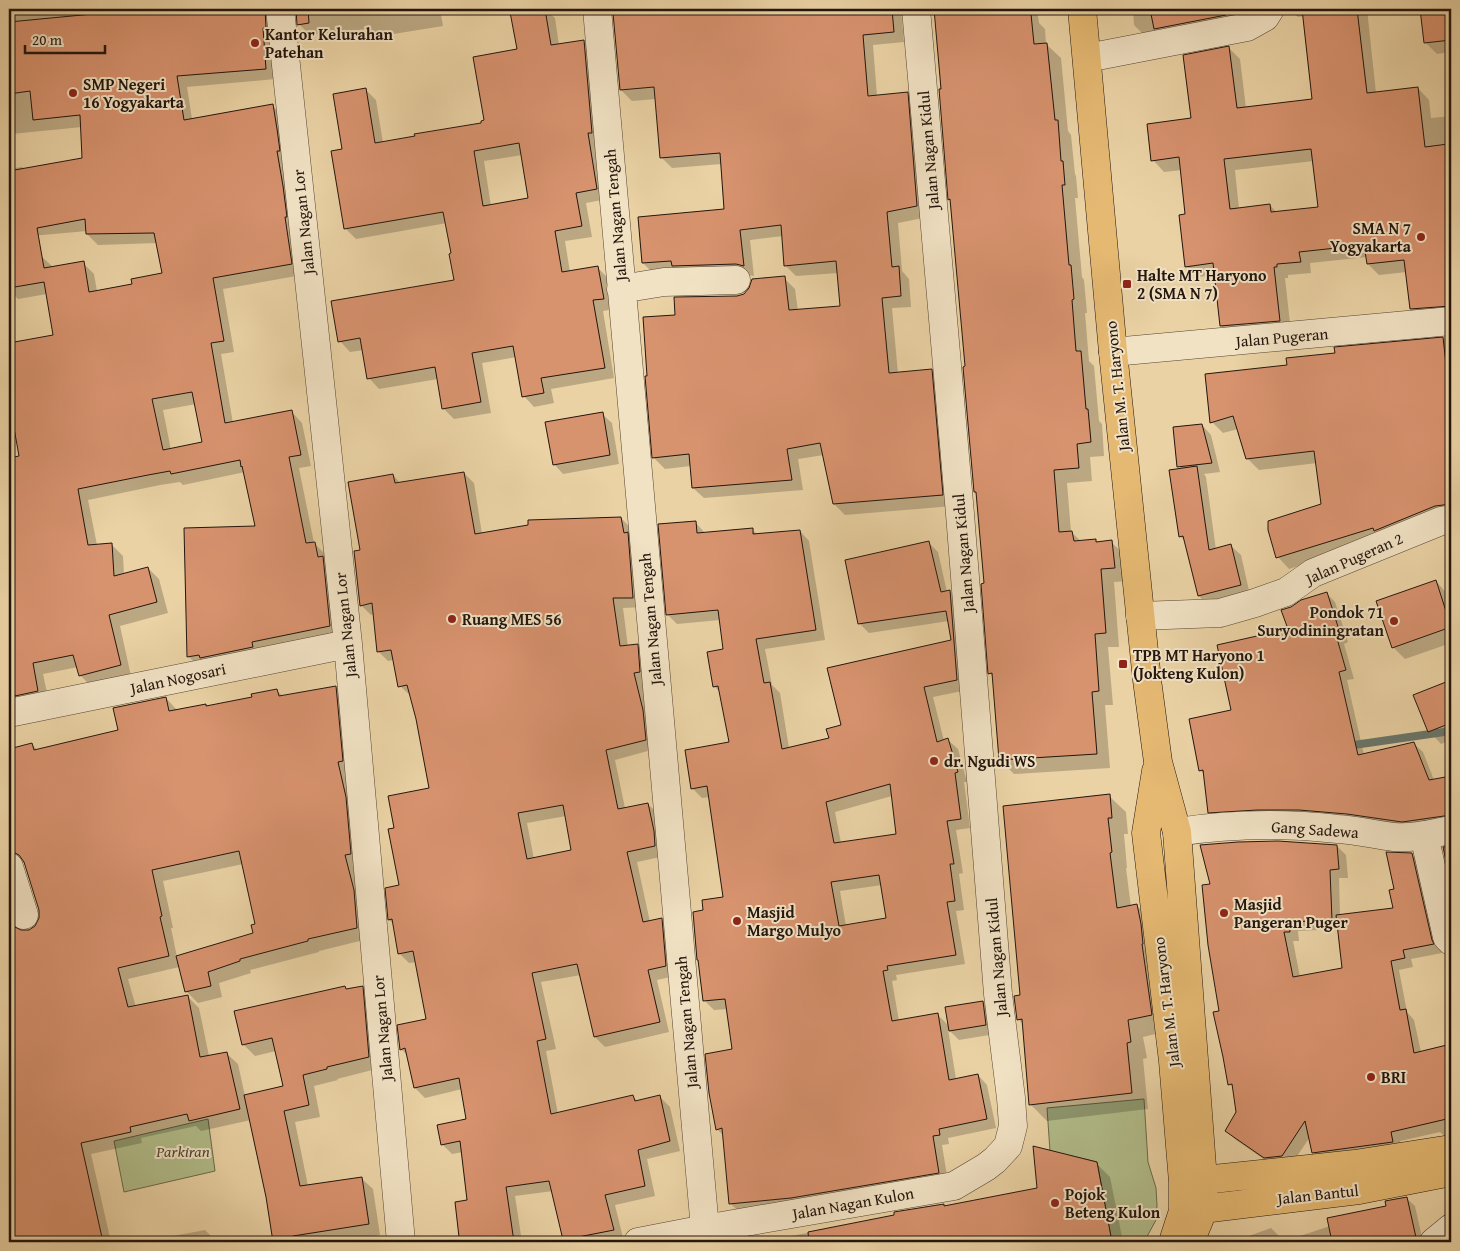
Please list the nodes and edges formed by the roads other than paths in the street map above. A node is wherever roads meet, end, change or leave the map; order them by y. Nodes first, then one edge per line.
1 (280, 9) edge
2 (597, 9) edge
3 (916, 9) edge
4 (1082, 9) edge
5 (1270, 9) edge
6 (1087, 58) junction
7 (736, 280) dead end
8 (621, 288) junction
9 (1451, 321) edge
10 (1113, 352) junction
11 (1451, 519) edge
12 (1140, 616) junction
13 (348, 644) junction
14 (9, 713) edge
15 (1158, 762) junction
16 (1451, 830) edge
17 (1177, 832) junction
18 (1424, 835) junction
19 (9, 867) edge
20 (24, 915) dead end
21 (1451, 942) edge
22 (1011, 1098) joint
23 (1451, 1149) edge
24 (1451, 1172) edge
25 (1193, 1181) junction
26 (1194, 1209) junction
27 (1451, 1228) edge
28 (705, 1229) junction
29 (401, 1242) edge
30 (638, 1242) edge
31 (1173, 1242) edge
32 (1190, 1242) edge
33 (1434, 1242) edge

1 - 13 street, Jalan Nagan Lor
2 - 8 street, Jalan Nagan Tengah
3 - 22 street, Jalan Nagan Kidul
4 - 6 main road, Jalan M. T. Haryono
5 - 6 street
6 - 10 main road, Jalan M. T. Haryono
7 - 8 street
8 - 28 street, Jalan Nagan Tengah
9 - 10 street, Jalan Pugeran
10 - 12 main road, Jalan M. T. Haryono
11 - 12 street, Jalan Pugeran 2
12 - 15 main road, Jalan M. T. Haryono
13 - 14 street, Jalan Nogosari
13 - 29 street, Jalan Nagan Lor
15 - 17 main road, Jalan M. T. Haryono
15 - 25 main road, Jalan M. T. Haryono
16 - 18 street, Gang Sadewa
17 - 18 street, Gang Sadewa
17 - 25 main road, Jalan M. T. Haryono
18 - 21 street
19 - 20 street
22 - 28 street, Jalan Nagan Kulon
23 - 25 main road, Jalan Bantul
24 - 26 main road, Jalan Bantul
25 - 26 main road
26 - 31 main road
26 - 32 main road
27 - 33 street
28 - 30 street, Jalan Nagan Kulon

